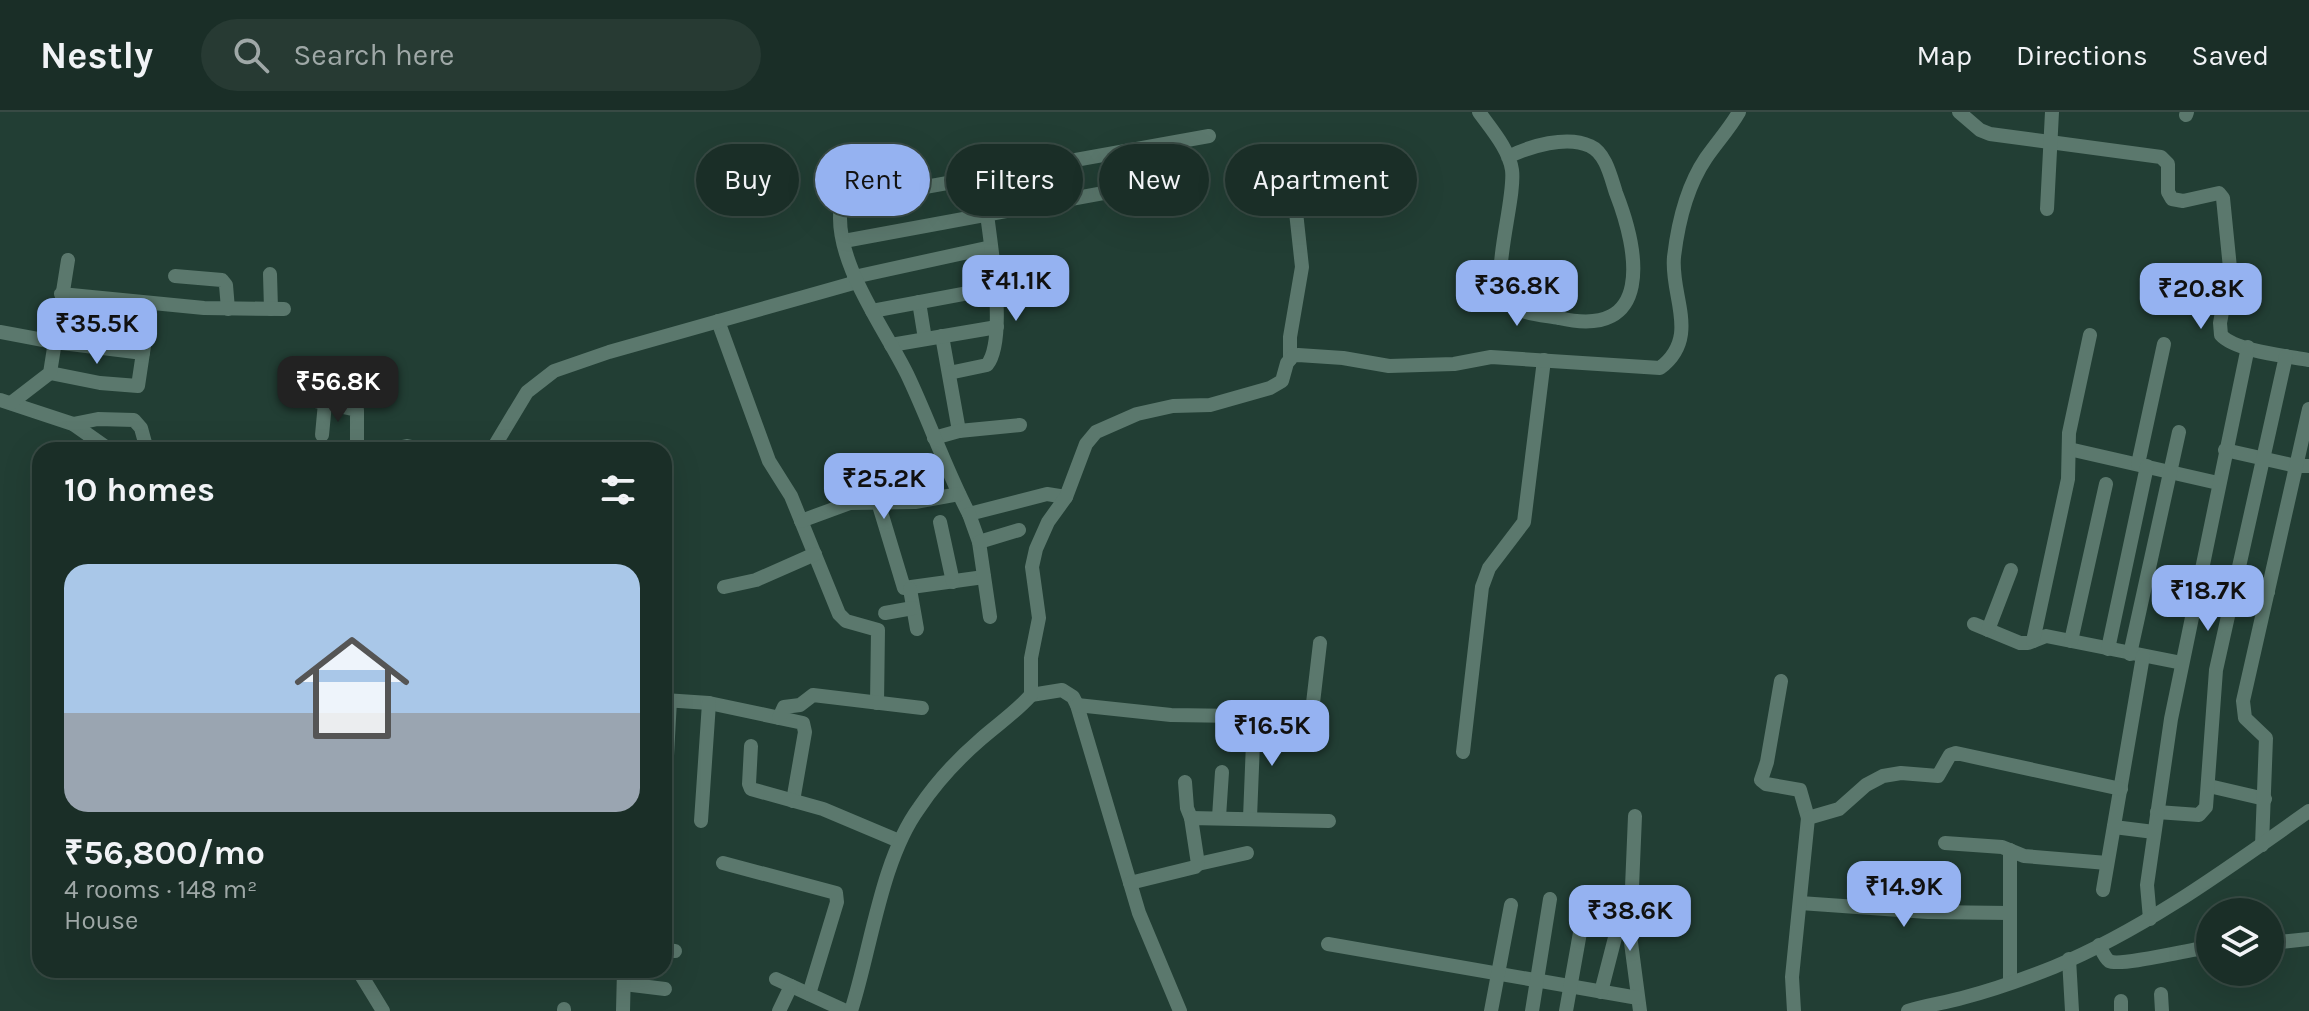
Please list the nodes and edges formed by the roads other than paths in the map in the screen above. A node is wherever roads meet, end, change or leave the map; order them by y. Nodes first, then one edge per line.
1 (1479, 112) edge
2 (1739, 112) edge
3 (1959, 112) edge
4 (2052, 112) edge
5 (1209, 136) dead end
6 (2051, 141) junction
7 (1508, 157) junction
8 (2047, 209) dead end
9 (976, 216) edge
10 (987, 216) edge
11 (1296, 216) edge
12 (844, 241) junction
13 (991, 247) junction
14 (68, 260) dead end
15 (270, 274) dead end
16 (175, 276) dead end
17 (856, 280) junction
18 (995, 288) junction
19 (61, 294) junction
20 (919, 302) junction
21 (147, 304) junction
22 (228, 309) junction
23 (872, 311) junction
24 (718, 321) junction
25 (997, 327) junction
26 (0, 332) edge
27 (2090, 335) dead end
28 (942, 336) junction
29 (925, 339) junction
30 (54, 342) junction
31 (2164, 344) dead end
32 (891, 345) junction
33 (2248, 347) junction
34 (143, 353) junction
35 (2286, 356) junction
36 (1544, 360) junction
37 (2309, 360) edge
38 (1287, 366) junction
39 (50, 373) junction
40 (949, 373) junction
41 (5, 401) edge
42 (2309, 409) edge
43 (73, 424) junction
44 (1020, 425) dead end
45 (959, 431) junction
46 (2179, 432) dead end
47 (322, 435) dead end
48 (934, 438) junction
49 (99, 442) edge
50 (145, 442) edge
51 (357, 442) edge
52 (497, 442) edge
53 (2069, 449) junction
54 (2225, 450) junction
55 (2262, 457) junction
56 (2143, 465) junction
57 (2302, 466) edge
58 (2170, 470) junction
59 (2218, 483) junction
60 (2106, 484) dead end
61 (959, 494) junction
62 (1060, 495) junction
63 (878, 502) junction
64 (969, 514) junction
65 (801, 521) junction
66 (940, 522) dead end
67 (1019, 530) dead end
68 (979, 542) junction
69 (815, 554) junction
70 (2011, 570) dead end
71 (984, 577) junction
72 (2199, 578) junction
73 (953, 582) junction
74 (2234, 584) junction
75 (724, 587) dead end
76 (910, 589) junction
77 (2268, 592) junction
78 (913, 608) junction
79 (885, 613) dead end
80 (990, 617) dead end
81 (917, 629) dead end
82 (2033, 641) junction
83 (2071, 641) junction
84 (1320, 643) dead end
85 (2108, 649) junction
86 (2137, 655) junction
87 (2182, 663) junction
88 (1781, 681) dead end
89 (1031, 695) junction
90 (672, 700) edge
91 (709, 703) junction
92 (877, 703) junction
93 (1077, 705) junction
94 (922, 708) dead end
95 (1254, 717) junction
96 (779, 718) junction
97 (751, 746) dead end
98 (1463, 752) dead end
99 (1222, 772) dead end
100 (1185, 782) dead end
101 (2209, 786) junction
102 (2121, 789) junction
103 (2265, 799) junction
104 (793, 801) junction
105 (2309, 811) edge
106 (2157, 812) junction
107 (1635, 816) dead end
108 (1219, 817) junction
109 (1191, 818) junction
110 (1250, 818) junction
111 (1808, 818) junction
112 (701, 821) dead end
113 (1329, 821) dead end
114 (2114, 827) junction
115 (2154, 832) junction
116 (899, 841) junction
117 (1945, 843) dead end
118 (2262, 845) junction
119 (2010, 850) junction
120 (1247, 853) dead end
121 (723, 863) dead end
122 (2107, 863) junction
123 (1198, 864) junction
124 (1130, 883) junction
125 (2103, 890) dead end
126 (1550, 899) dead end
127 (1586, 899) dead end
128 (1630, 901) junction
129 (1800, 903) junction
130 (1511, 905) dead end
131 (2010, 913) junction
132 (2150, 919) junction
133 (2309, 939) edge
134 (2284, 942) edge
135 (1328, 944) dead end
136 (2099, 945) junction
137 (2196, 948) edge
138 (2069, 959) junction
139 (1497, 973) junction
140 (363, 978) edge
141 (624, 978) edge
142 (627, 978) edge
143 (776, 979) dead end
144 (1538, 981) junction
145 (2010, 982) junction
146 (791, 986) junction
147 (1570, 986) junction
148 (665, 989) dead end
149 (1601, 992) junction
150 (809, 994) junction
151 (2161, 994) dead end
152 (1639, 1004) edge
153 (383, 1011) edge
154 (623, 1011) edge
155 (779, 1011) edge
156 (848, 1011) edge
157 (1180, 1011) edge
158 (1491, 1011) edge
159 (1532, 1011) edge
160 (1566, 1011) edge
161 (1794, 1011) edge
162 (1908, 1011) edge
163 (2072, 1011) edge
164 (2162, 1011) edge

1 - 7 street
2 - 36 street
3 - 6 street
4 - 6 street
5 - 12 street
6 - 8 street
6 - 33 street
7 - 7 street
9 - 12 street
10 - 13 street
11 - 38 street
12 - 17 street
13 - 17 street
13 - 18 street
14 - 19 street
15 - 22 street
16 - 22 street
17 - 23 street
17 - 24 street
18 - 20 street
18 - 25 street
19 - 21 street
19 - 30 street
20 - 23 street
20 - 29 street
21 - 22 street
21 - 34 street
23 - 32 street
24 - 52 street
24 - 65 street
25 - 28 street
25 - 40 street
26 - 30 street
27 - 53 street
28 - 29 street
28 - 40 street
29 - 32 street
30 - 34 street
30 - 39 street
31 - 56 street
32 - 48 street
33 - 35 street
33 - 54 street
34 - 39 street
35 - 37 street
35 - 55 street
36 - 38 street
36 - 98 street
38 - 62 street
39 - 41 street
40 - 45 street
41 - 43 street
42 - 57 street
43 - 49 street
43 - 50 street
44 - 45 street
45 - 48 street
46 - 58 street
47 - 51 street
48 - 61 street
53 - 56 street
53 - 82 street
54 - 55 street
54 - 59 street
55 - 57 street
55 - 74 street
56 - 58 street
56 - 85 street
57 - 77 street
58 - 59 street
58 - 86 street
59 - 72 street
60 - 83 street
61 - 63 street
61 - 64 street
62 - 64 street
62 - 89 street
63 - 65 street
63 - 76 street
64 - 68 street
65 - 69 street
66 - 73 street
67 - 68 street
68 - 71 street
69 - 75 street
69 - 92 street
70 - 82 street
71 - 73 street
71 - 80 street
72 - 74 street
72 - 87 street
73 - 76 street
74 - 77 street
74 - 101 street
76 - 78 street
77 - 103 street
78 - 79 street
78 - 81 street
82 - 83 street
83 - 85 street
84 - 95 street
85 - 86 street
86 - 87 street
86 - 102 street
87 - 106 street
88 - 111 street
89 - 93 street
89 - 116 street
90 - 91 street
91 - 96 street
91 - 112 street
92 - 94 street
92 - 96 street
93 - 95 street
93 - 124 street
95 - 110 street
96 - 104 street
97 - 104 street
99 - 108 street
100 - 109 street
101 - 103 street
101 - 106 street
102 - 111 street
102 - 114 street
103 - 118 street
104 - 116 street
105 - 118 street
106 - 115 street
107 - 128 street
108 - 109 street
108 - 110 street
109 - 123 street
110 - 113 street
111 - 129 street
114 - 115 street
114 - 122 street
115 - 132 street
116 - 156 street
117 - 119 street
118 - 132 street
119 - 122 street
119 - 131 street
120 - 123 street
121 - 150 street
122 - 125 street
123 - 124 street
124 - 157 street
126 - 144 street
127 - 147 street
128 - 149 street
128 - 152 street
129 - 131 street
129 - 161 street
130 - 139 street
131 - 145 street
132 - 136 street
133 - 134 street
135 - 139 street
136 - 137 street
136 - 138 street
138 - 145 street
138 - 163 street
139 - 144 street
139 - 158 street
140 - 153 street
141 - 154 street
142 - 148 street
143 - 146 street
144 - 147 street
144 - 159 street
145 - 162 street
146 - 150 street
146 - 155 street
147 - 149 street
147 - 160 street
149 - 152 street
150 - 156 street
151 - 164 street

